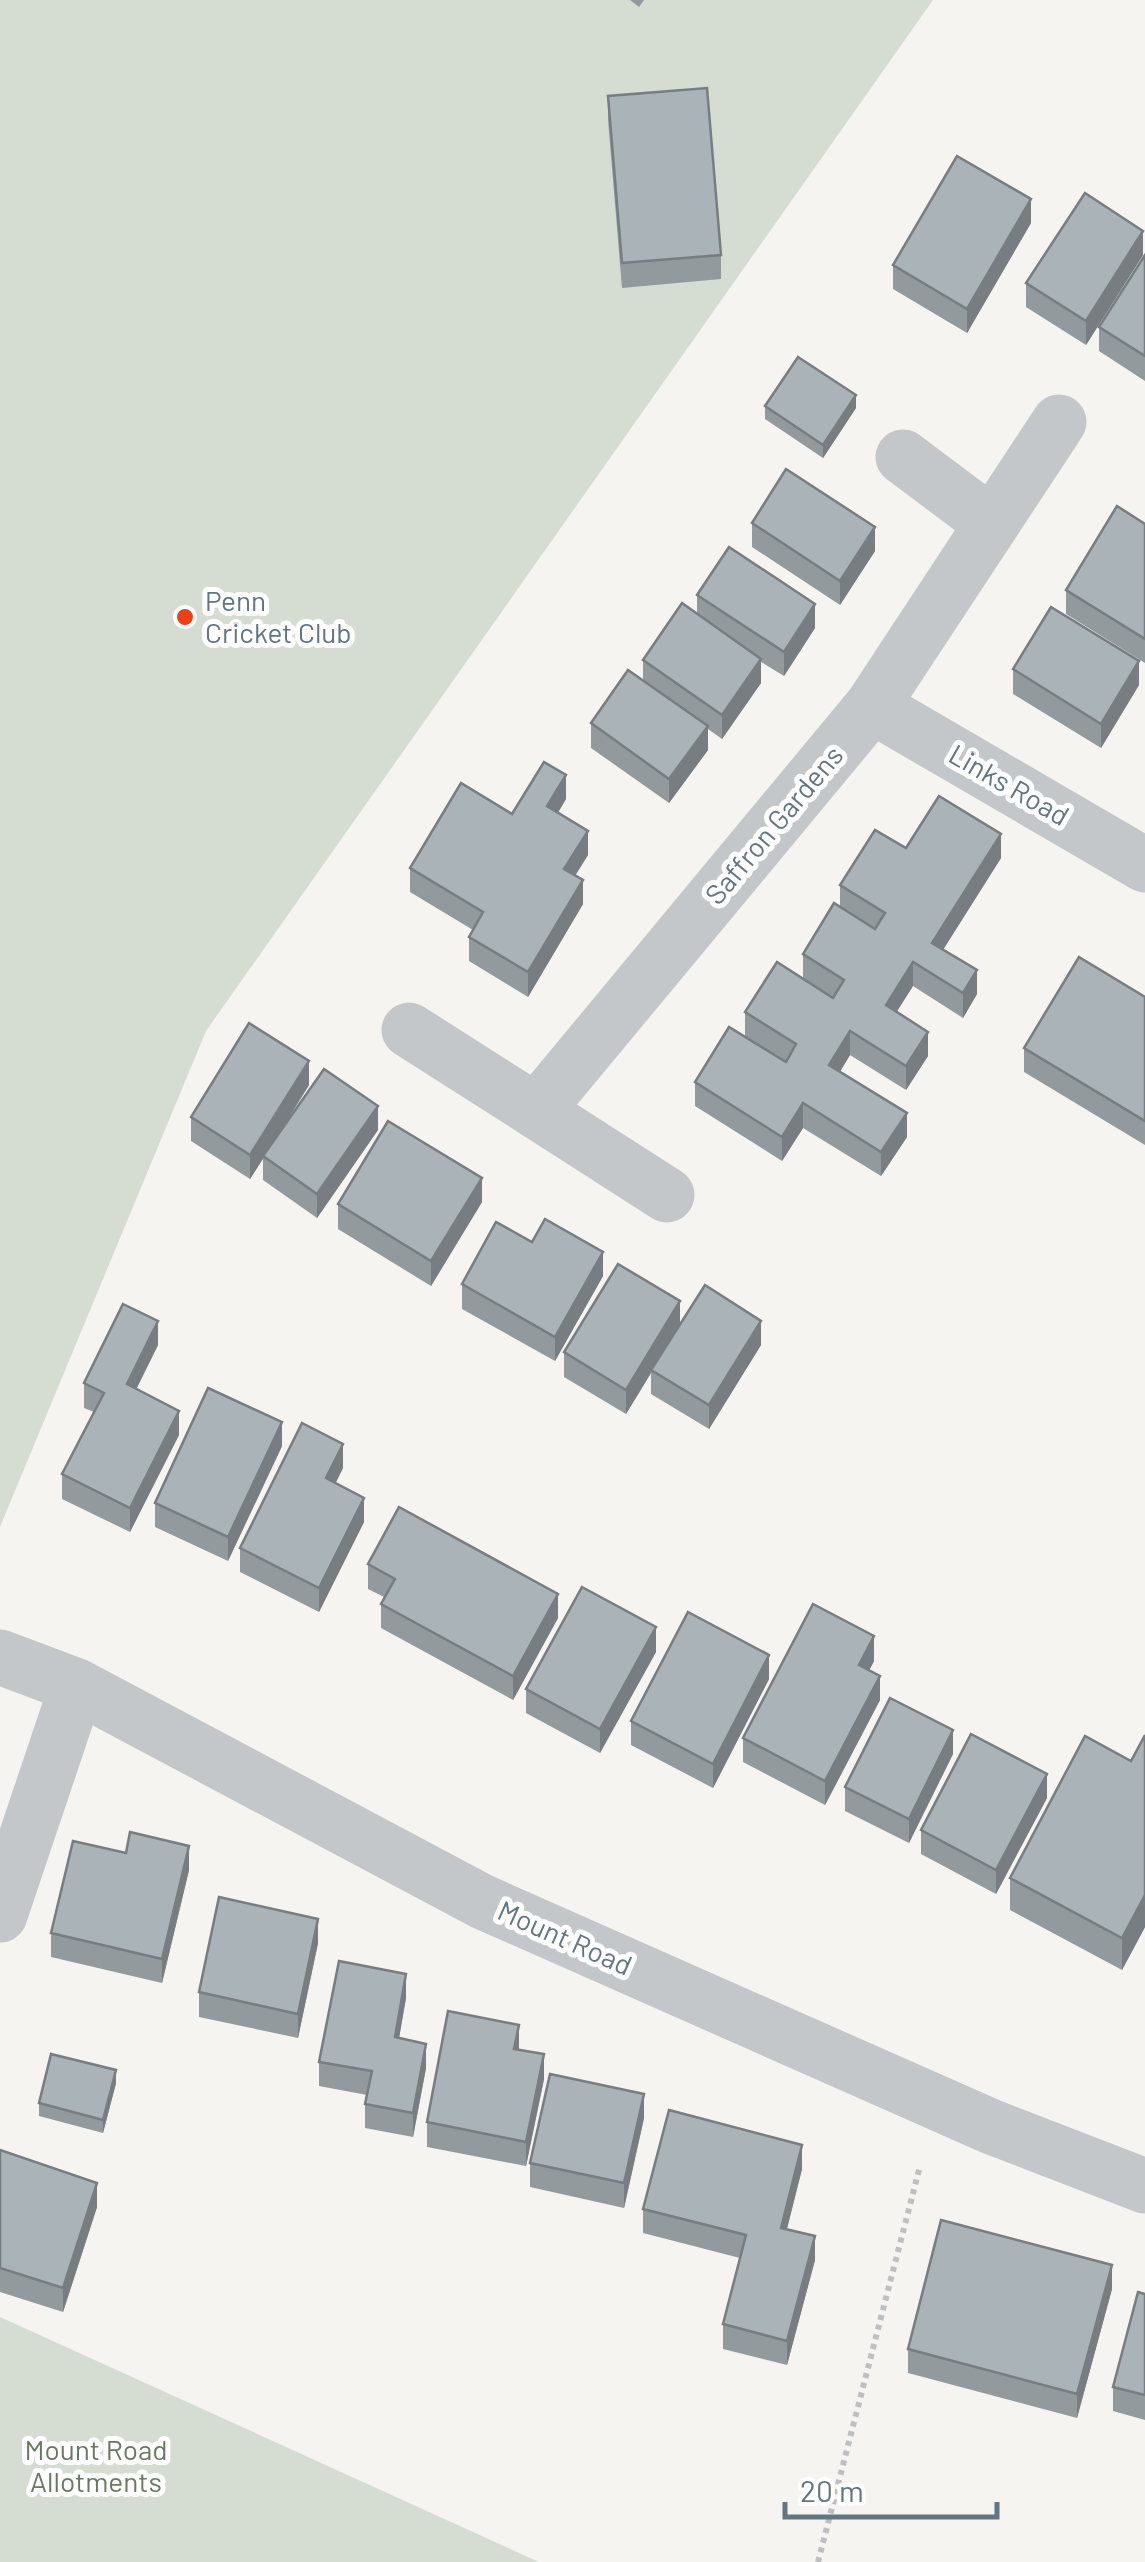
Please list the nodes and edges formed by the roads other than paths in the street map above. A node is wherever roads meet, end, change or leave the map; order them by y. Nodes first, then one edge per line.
1 (1059, 422) dead end
2 (903, 456) dead end
3 (991, 523) junction
4 (872, 706) junction
5 (1145, 865) edge
6 (409, 1030) dead end
7 (536, 1111) junction
8 (667, 1195) dead end
9 (0, 1657) edge
10 (77, 1686) junction
11 (0, 1914) edge
12 (1145, 2186) edge

1 - 3 street, Saffron Gardens
2 - 3 street
3 - 4 street, Saffron Gardens
4 - 5 street, Links Road
4 - 7 street, Saffron Gardens
6 - 7 street
7 - 8 street
9 - 10 street, Mount Road
10 - 11 street
10 - 12 street, Mount Road

